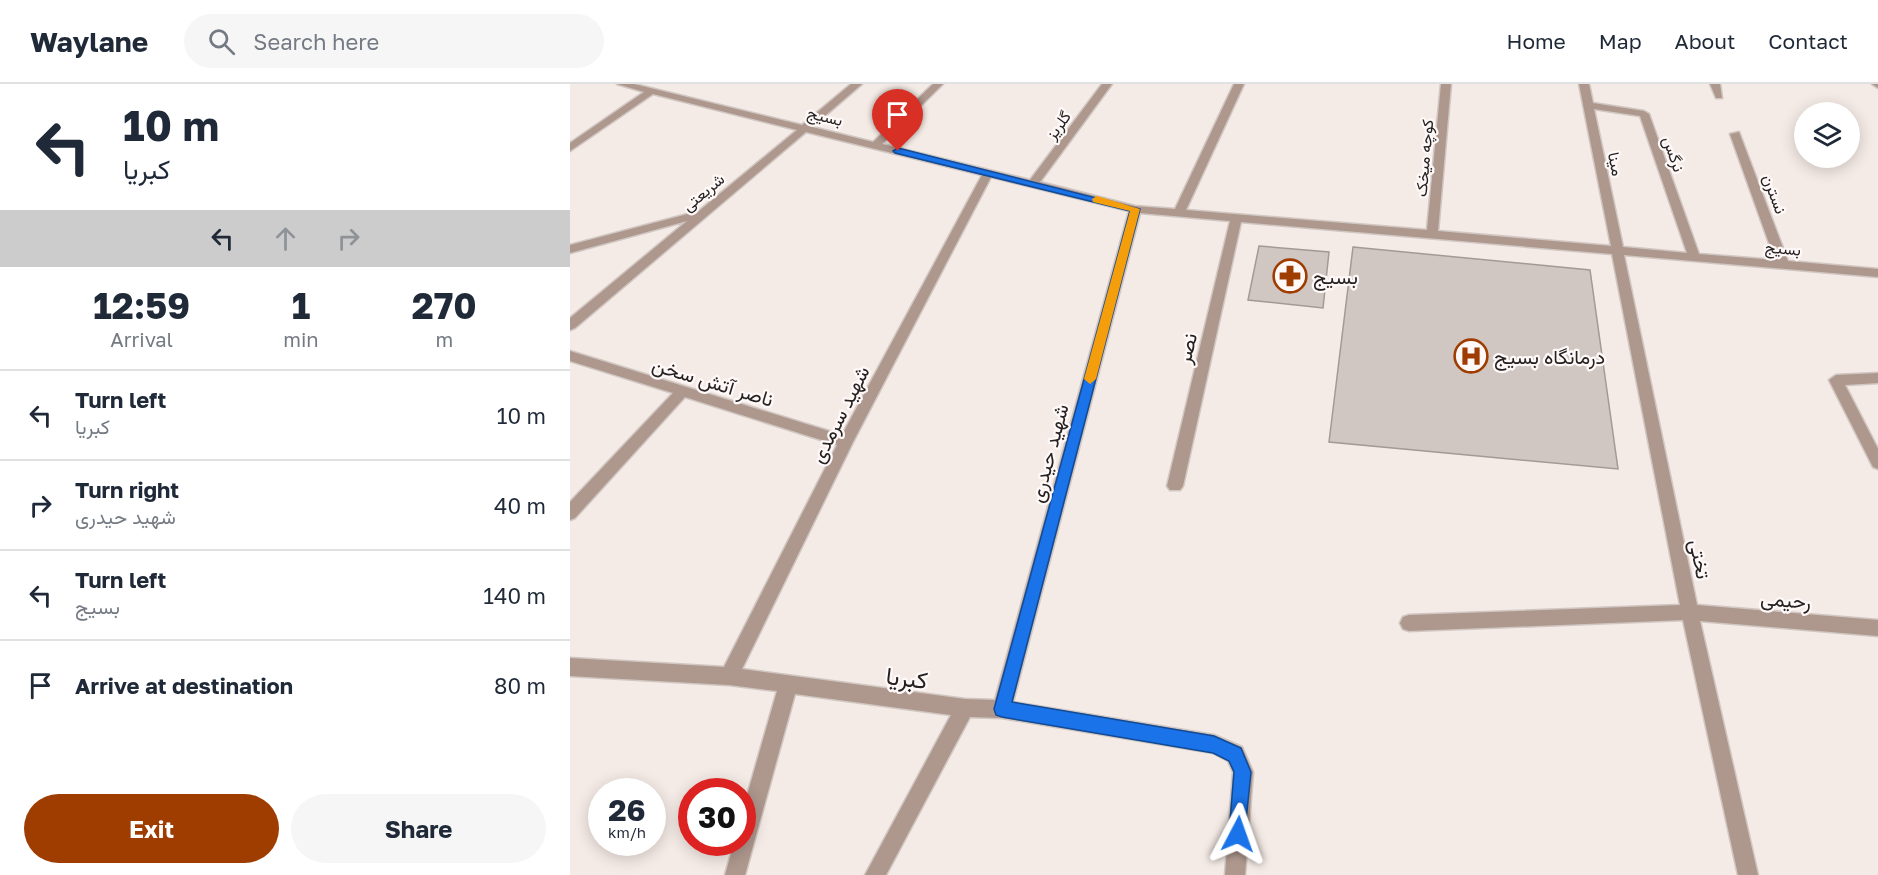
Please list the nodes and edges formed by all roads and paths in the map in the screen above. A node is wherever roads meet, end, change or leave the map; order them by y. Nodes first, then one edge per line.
1 (622, 84) edge
2 (857, 84) edge
3 (938, 84) edge
4 (1107, 84) edge
5 (1239, 84) edge
6 (1446, 84) edge
7 (1584, 84) edge
8 (1715, 84) edge
9 (652, 91) junction
10 (1719, 96) dead end
11 (1588, 105) junction
12 (804, 128) junction
13 (1735, 134) dead end
14 (875, 146) junction
15 (570, 148) edge
16 (988, 173) junction
17 (1033, 184) junction
18 (1135, 209) junction
19 (704, 213) junction
20 (1179, 213) junction
21 (1236, 218) junction
22 (1432, 234) junction
23 (570, 249) edge
24 (1619, 251) junction
25 (1694, 257) junction
26 (1783, 265) junction
27 (1878, 273) edge
28 (570, 325) edge
29 (570, 356) edge
30 (1878, 378) edge
31 (682, 392) junction
32 (846, 442) junction
33 (1878, 463) edge
34 (1174, 486) dead end
35 (570, 513) edge
36 (1690, 612) junction
37 (1409, 623) dead end
38 (1878, 628) edge
39 (571, 669) edge
40 (729, 676) junction
41 (788, 685) junction
42 (965, 708) junction
43 (1002, 709) junction
44 (735, 875) edge
45 (875, 875) edge
46 (1235, 875) edge
47 (1748, 875) edge

1 - 9 street, بسیج
2 - 12 street, شریعتی
3 - 14 street
4 - 17 street, گلریز
5 - 20 street
6 - 22 street, کوچه میخک
7 - 11 street, مینا
8 - 10 street
9 - 12 street, بسیج
9 - 15 street
11 - 24 street, مینا
11 - 25 street, نرگس
12 - 14 street, بسیج
12 - 19 street, شریعتی
13 - 26 street, نسترن
14 - 16 street, بسیج
16 - 17 street, بسیج
16 - 32 street, شهید سرمدی
17 - 18 street, بسیج
18 - 20 street, بسیج
18 - 43 street, شهید حیدری
19 - 23 street
19 - 28 street, شریعتی
20 - 21 street, بسیج
21 - 22 street, بسیج
21 - 34 street, نصر
22 - 24 street, بسیج
24 - 25 street, بسیج
24 - 36 street, تختی
25 - 26 street, بسیج
26 - 27 street, بسیج
29 - 31 street, ناصر آتش سخن
30 - 33 street
31 - 32 street, ناصر آتش سخن
31 - 35 street
32 - 40 street, شهید سرمدی
36 - 37 street, رحیمی
36 - 38 street, رحیمی
36 - 47 street, تختی
39 - 40 street, کبریا
40 - 41 street, کبریا
41 - 42 street, کبریا
41 - 44 street
42 - 43 street, کبریا
42 - 45 street
43 - 46 street, کبریا

